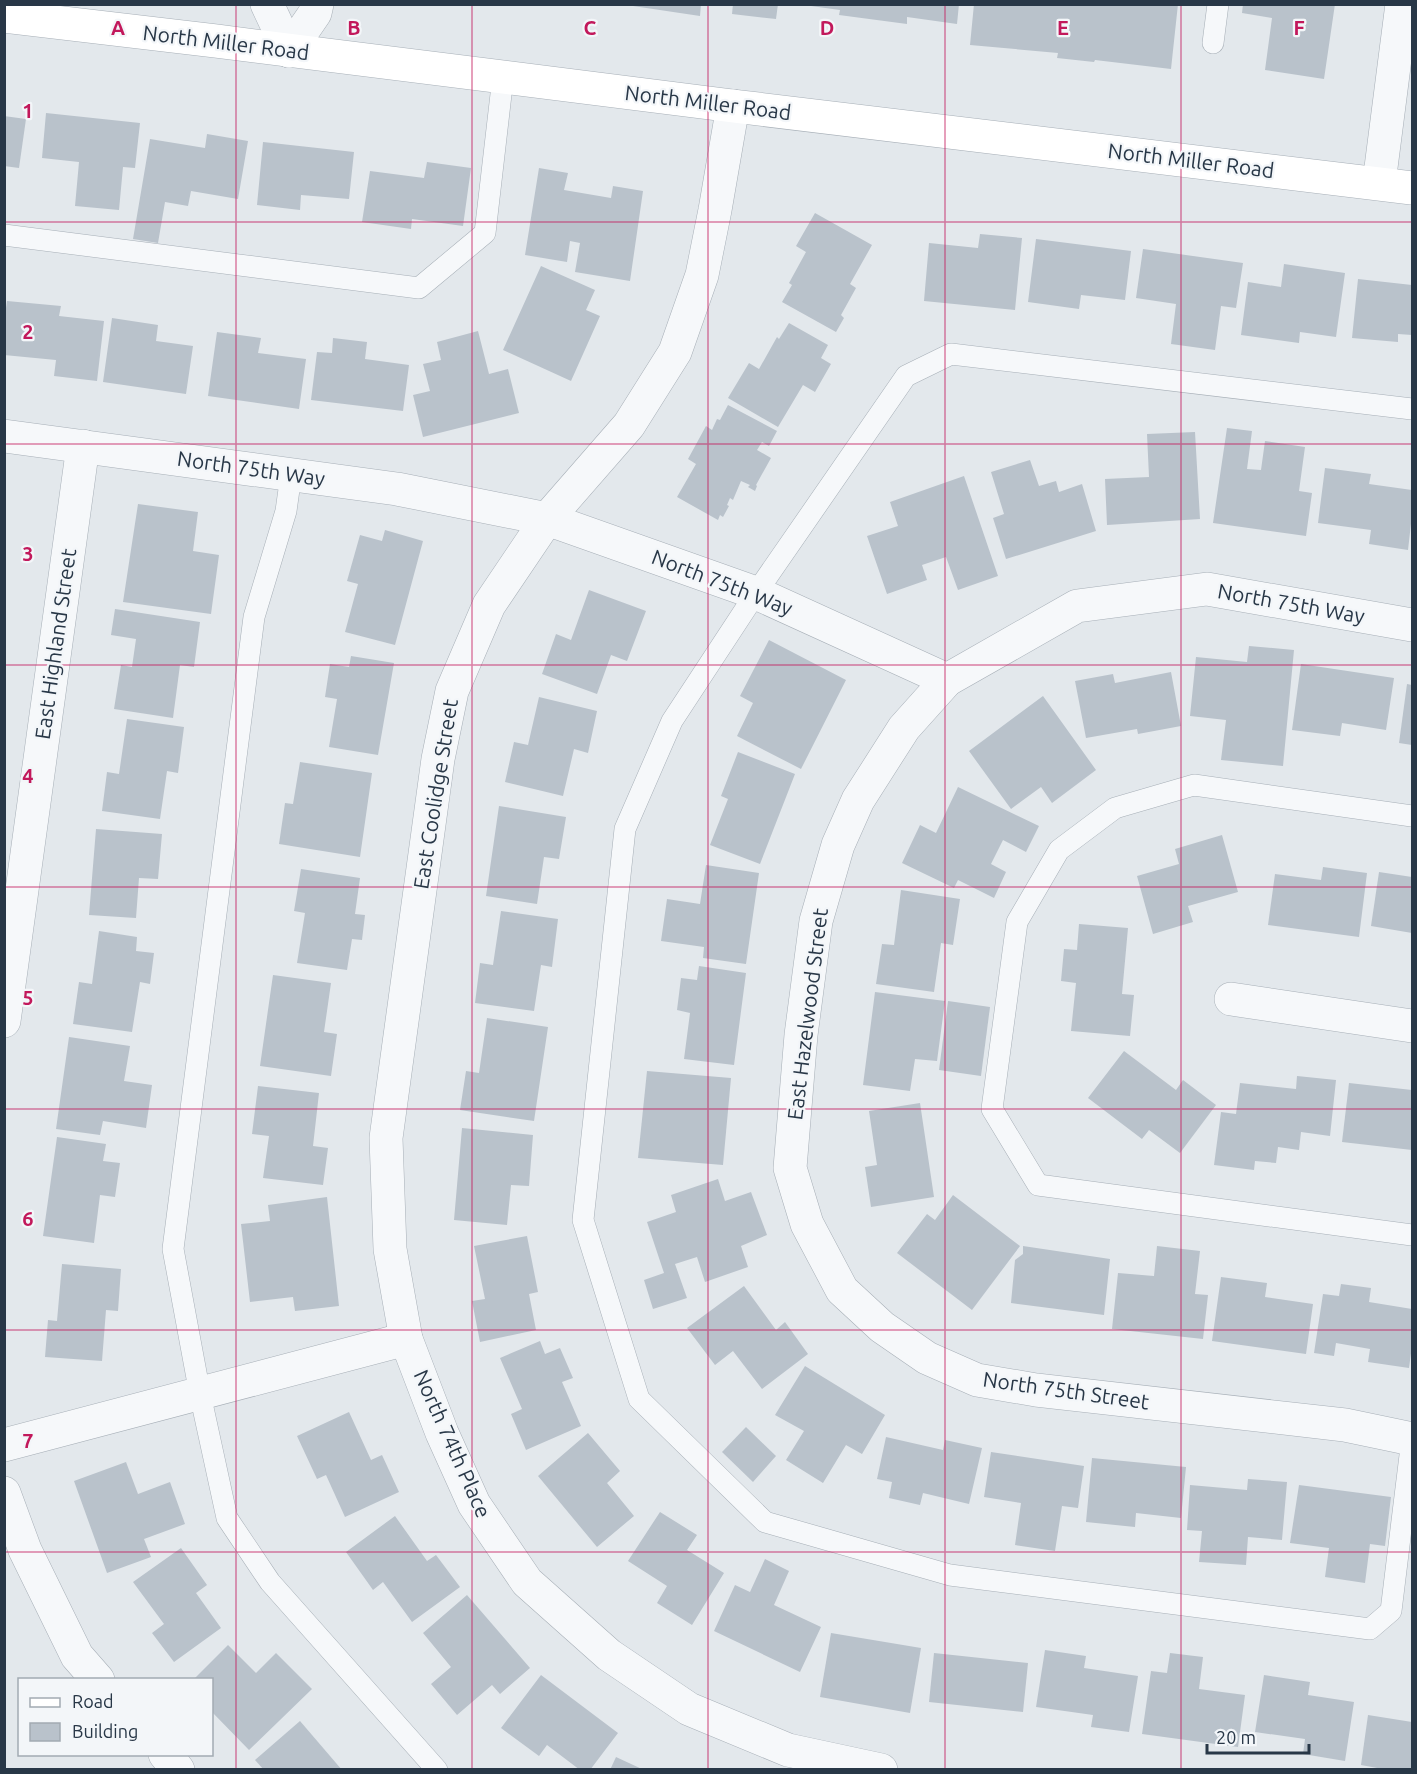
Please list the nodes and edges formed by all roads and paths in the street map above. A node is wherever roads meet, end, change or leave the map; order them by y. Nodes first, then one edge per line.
1 (267, 4) edge
2 (317, 4) edge
3 (1218, 4) edge
4 (1402, 4) edge
5 (4, 16) edge
6 (1213, 43) dead end
7 (289, 51) junction
8 (503, 77) junction
9 (733, 106) junction
10 (1379, 183) junction
11 (1413, 188) edge
12 (4, 235) edge
13 (1413, 409) edge
14 (4, 436) edge
15 (83, 446) junction
16 (291, 475) junction
17 (547, 519) junction
18 (756, 593) junction
19 (1413, 626) edge
20 (947, 680) junction
21 (1413, 816) edge
22 (1232, 999) dead end
23 (4, 1021) edge
24 (1413, 1026) edge
25 (790, 1168) joint
26 (1413, 1235) edge
27 (406, 1339) junction
28 (200, 1394) junction
29 (1413, 1439) edge
30 (4, 1445) edge
31 (4, 1493) edge
32 (96, 1678) edge
33 (166, 1756) edge
34 (178, 1770) edge
35 (437, 1770) edge
36 (881, 1770) edge

1 - 7 street
2 - 7 street
3 - 6 lane
4 - 10 street
5 - 7 street, North Miller Road
7 - 8 street, North Miller Road
8 - 9 street, North Miller Road
8 - 12 lane
9 - 10 street, North Miller Road
9 - 17 street, East Coolidge Street
10 - 11 street, North Miller Road
13 - 18 lane
14 - 15 street, North 75th Way
15 - 16 street, North 75th Way
15 - 23 street, East Highland Street
16 - 17 street, North 75th Way
16 - 28 lane
17 - 18 street, North 75th Way
17 - 27 street, East Coolidge Street
18 - 20 street, North 75th Way
18 - 29 lane
19 - 20 street, North 75th Way
20 - 25 street, East Hazelwood Street
21 - 26 lane
22 - 24 street
25 - 29 street, North 75th Street
27 - 28 street
27 - 36 street, North 74th Place
28 - 30 street
28 - 35 lane
31 - 32 street
33 - 34 street

